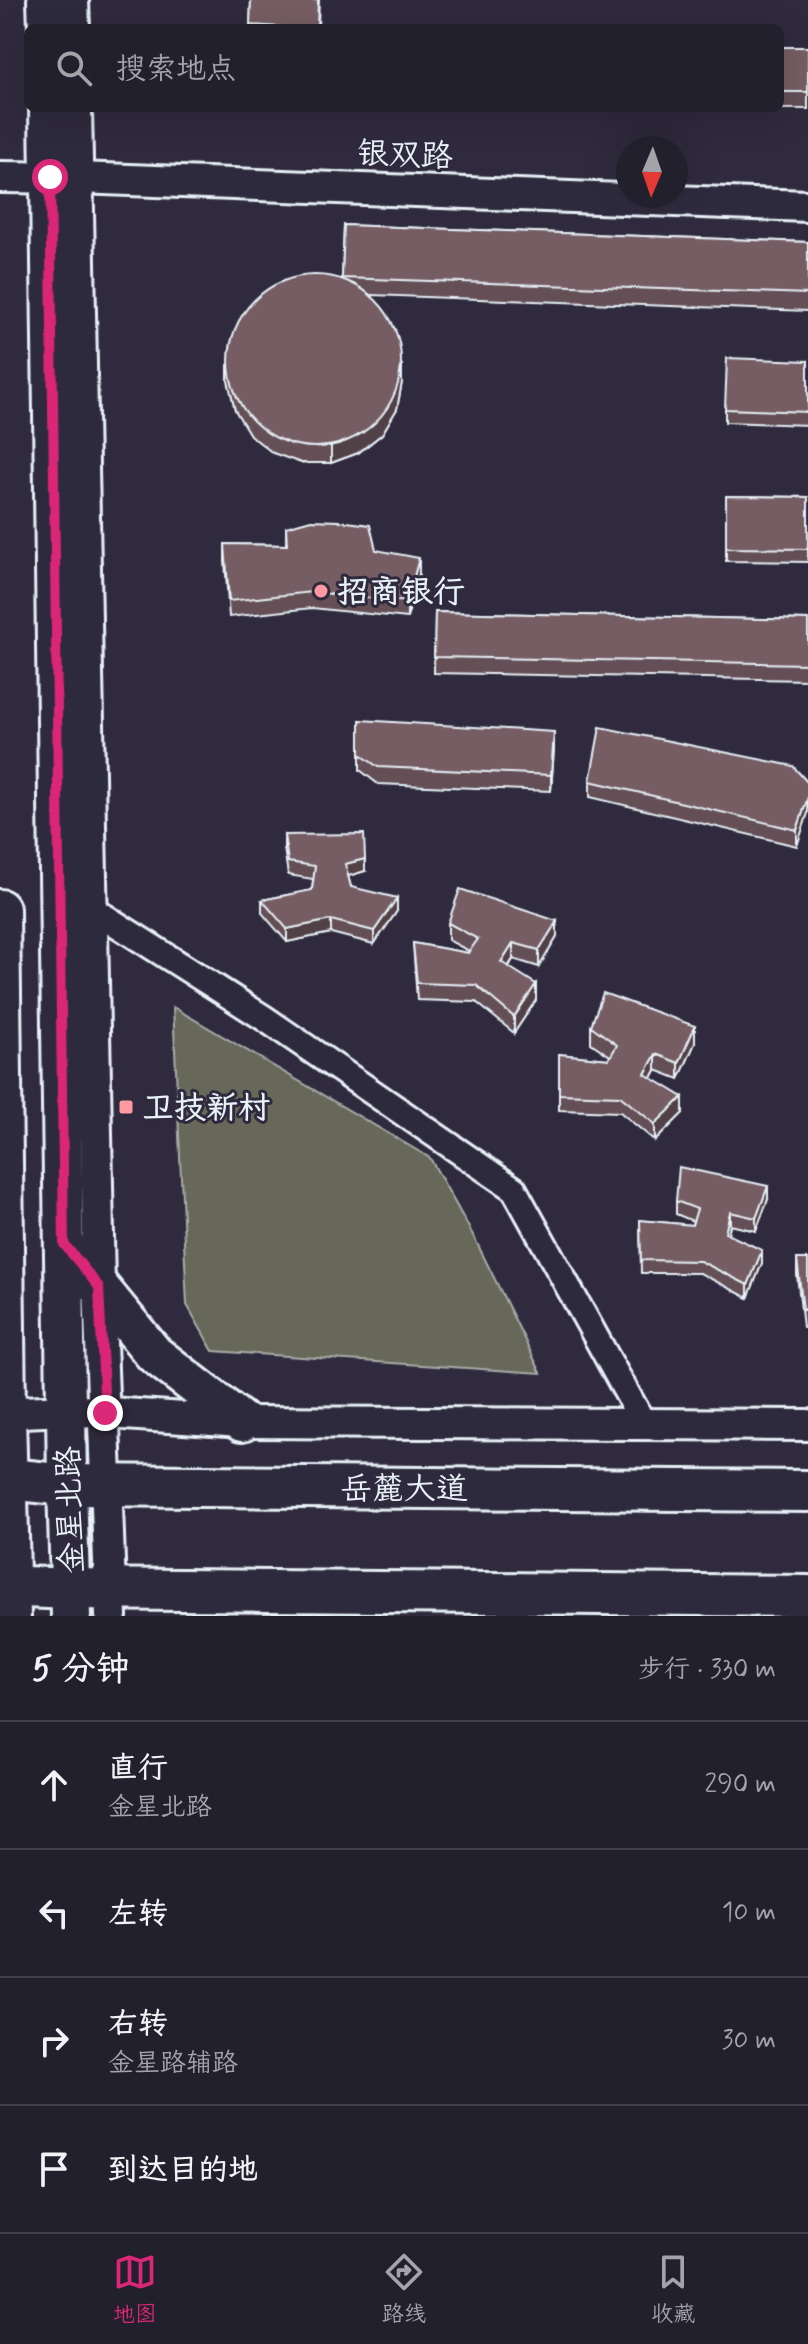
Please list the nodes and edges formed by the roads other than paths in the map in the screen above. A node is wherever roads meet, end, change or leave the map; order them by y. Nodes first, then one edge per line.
1 (47, 0) edge
2 (73, 0) edge
3 (48, 24) edge
4 (74, 24) edge
5 (50, 112) edge
6 (75, 112) edge
7 (0, 177) edge
8 (64, 177) junction
9 (808, 206) edge
10 (59, 887) junction
11 (0, 909) edge
12 (2, 1226) edge
13 (64, 1244) junction
14 (99, 1287) junction
15 (66, 1410) junction
16 (3, 1413) edge
17 (105, 1413) junction
18 (242, 1422) junction
19 (644, 1424) junction
20 (808, 1425) edge
21 (4, 1478) edge
22 (67, 1485) junction
23 (108, 1486) junction
24 (808, 1491) edge
25 (7, 1596) edge
26 (808, 1596) edge
27 (71, 1603) edge
28 (111, 1603) edge

1 - 3 main road
2 - 4 street
5 - 8 main road, 金星北路
6 - 8 street
7 - 8 street, 银双路
8 - 9 street, 银双路
8 - 10 main road, 金星北路
8 - 14 street
10 - 13 main road, 金星北路
10 - 19 street
11 - 12 main road, 金星北路
12 - 16 main road, 金星北路
13 - 14 main road
13 - 15 main road, 金星北路
14 - 17 street
14 - 18 main road
15 - 16 street
15 - 17 street
15 - 22 main road, 金星北路
16 - 21 main road, 金星北路
17 - 18 street
17 - 23 street
18 - 19 street
19 - 20 street
21 - 22 highway, 岳麓大道
21 - 25 main road, 金星北路
22 - 23 highway, 岳麓大道
22 - 27 main road, 金星北路
23 - 24 highway, 岳麓大道
23 - 28 street
25 - 27 highway
26 - 28 highway
27 - 28 highway

